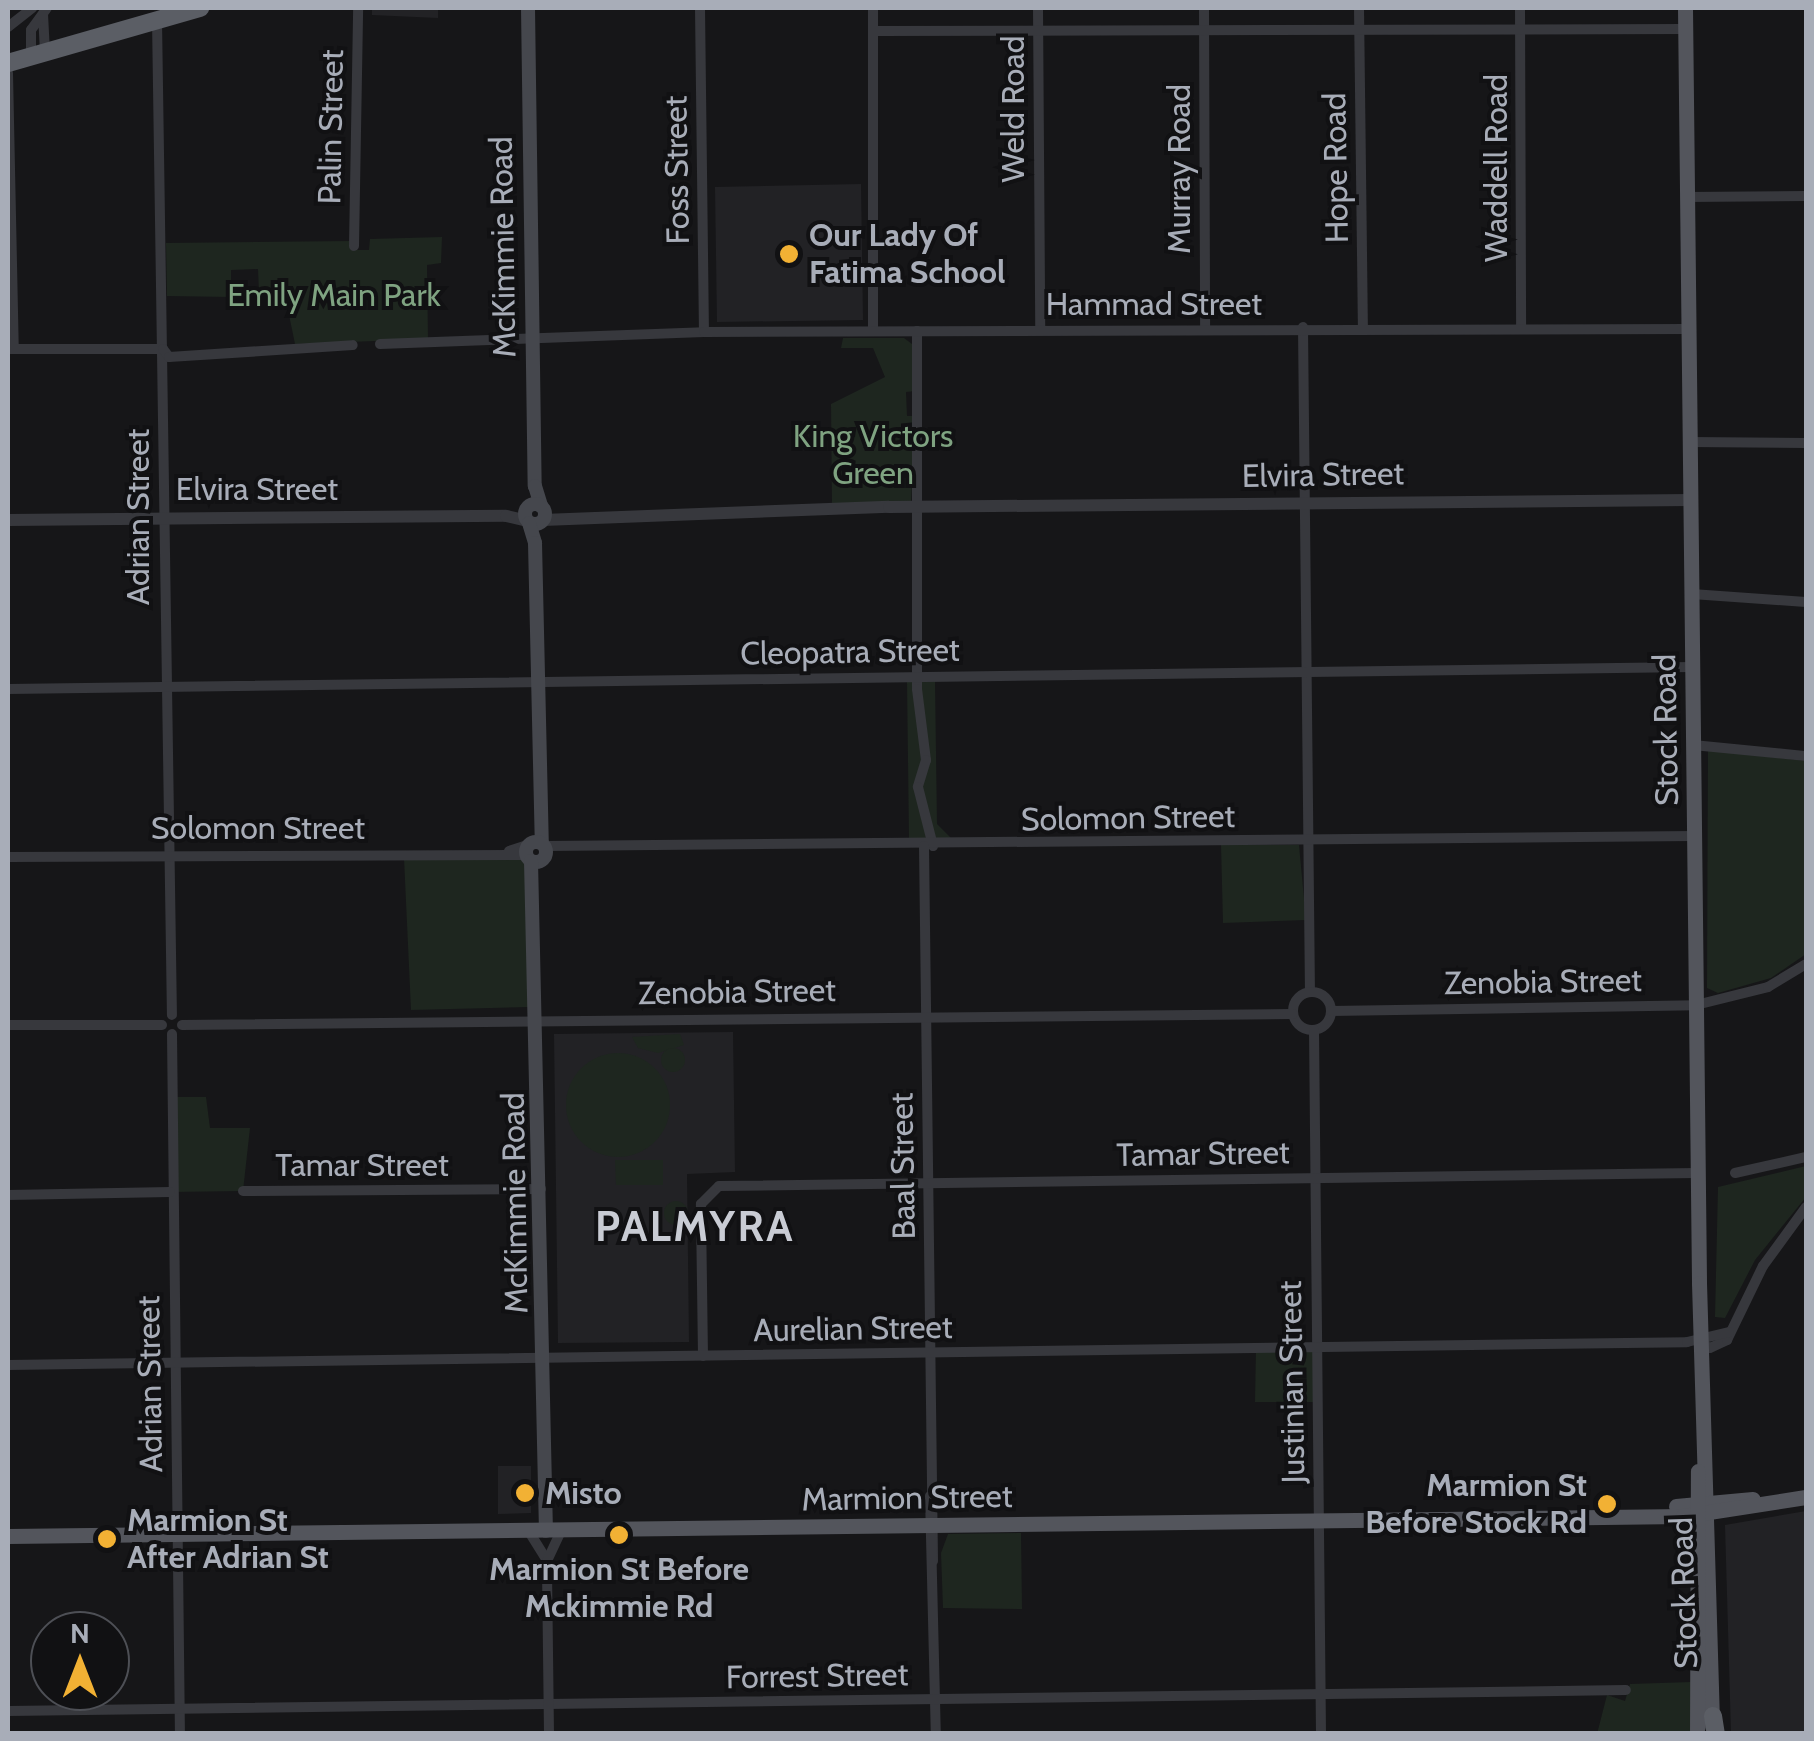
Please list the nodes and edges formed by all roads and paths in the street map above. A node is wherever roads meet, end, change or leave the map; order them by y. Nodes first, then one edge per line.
1 (32, 8) edge
2 (200, 8) edge
3 (358, 8) edge
4 (528, 8) edge
5 (700, 8) edge
6 (873, 8) edge
7 (1038, 8) edge
8 (1204, 8) edge
9 (1359, 8) edge
10 (1520, 8) edge
11 (1685, 8) edge
12 (45, 10) edge
13 (157, 20) junction
14 (8, 26) edge
15 (1520, 28) junction
16 (1686, 28) junction
17 (1204, 29) junction
18 (1359, 29) junction
19 (1038, 30) junction
20 (874, 31) junction
21 (38, 54) junction
22 (8, 62) edge
23 (8, 74) edge
24 (1806, 196) edge
25 (1687, 197) junction
26 (354, 246) dead end
27 (1304, 328) junction
28 (1364, 328) junction
29 (1522, 328) junction
30 (1040, 330) junction
31 (1206, 330) junction
32 (1688, 330) junction
33 (873, 331) junction
34 (917, 331) junction
35 (704, 332) junction
36 (531, 335) junction
37 (380, 344) dead end
38 (353, 345) dead end
39 (11, 349) edge
40 (163, 350) junction
41 (1806, 443) edge
42 (1778, 445) junction
43 (1690, 446) junction
44 (1806, 450) edge
45 (1691, 500) junction
46 (1303, 502) junction
47 (920, 511) junction
48 (535, 514) junction
49 (163, 518) junction
50 (8, 520) edge
51 (1692, 594) junction
52 (1806, 602) edge
53 (1692, 667) junction
54 (1304, 670) junction
55 (917, 676) junction
56 (536, 681) junction
57 (163, 687) junction
58 (8, 689) edge
59 (1693, 746) junction
60 (1806, 756) edge
61 (1694, 836) junction
62 (1308, 840) junction
63 (928, 846) junction
64 (166, 854) junction
65 (536, 854) junction
66 (8, 857) edge
67 (1806, 964) edge
68 (1310, 992) junction
69 (1696, 1005) junction
70 (1331, 1010) junction
71 (1293, 1014) junction
72 (172, 1015) junction
73 (926, 1015) junction
74 (540, 1020) junction
75 (8, 1025) edge
76 (182, 1025) junction
77 (162, 1026) junction
78 (1314, 1030) junction
79 (172, 1034) junction
80 (1806, 1157) edge
81 (1698, 1173) junction
82 (1734, 1173) dead end
83 (1314, 1178) junction
84 (928, 1184) junction
85 (542, 1189) junction
86 (243, 1191) dead end
87 (170, 1192) junction
88 (8, 1195) edge
89 (1806, 1207) edge
90 (1700, 1342) junction
91 (1314, 1348) junction
92 (930, 1353) junction
93 (702, 1356) junction
94 (544, 1358) junction
95 (176, 1362) junction
96 (8, 1365) edge
97 (1806, 1488) edge
98 (1806, 1497) edge
99 (1703, 1509) junction
100 (1319, 1516) junction
101 (933, 1522) junction
102 (8, 1528) edge
103 (551, 1528) junction
104 (528, 1530) junction
105 (177, 1531) junction
106 (8, 1536) edge
107 (547, 1561) junction
108 (1626, 1690) dead end
109 (1321, 1694) junction
110 (936, 1700) junction
111 (549, 1704) junction
112 (180, 1709) junction
113 (8, 1711) edge
114 (1714, 1728) edge
115 (180, 1734) edge
116 (549, 1734) edge
117 (936, 1734) edge
118 (1321, 1734) edge
119 (1697, 1734) edge

1 - 14 street
2 - 13 highway
3 - 26 street, Palin Street
4 - 36 main road, McKimmie Road
5 - 35 street, Foss Street
6 - 20 street
7 - 19 street, Weld Road
8 - 17 street, Murray Road
9 - 18 street, Hope Road
10 - 15 street, Waddell Road
11 - 16 main road, Stock Road
12 - 21 street
13 - 21 highway
13 - 40 street, Adrian Street
15 - 16 street
15 - 18 street
15 - 29 street, Waddell Road
16 - 25 main road, Stock Road
17 - 18 street
17 - 19 street
17 - 31 street, Murray Road
18 - 28 street, Hope Road
19 - 20 street
19 - 30 street, Weld Road
20 - 33 street
21 - 22 highway
23 - 39 street
24 - 25 street
25 - 32 main road, Stock Road
27 - 28 street, Hammad Street
27 - 31 street, Hammad Street
27 - 46 street
28 - 29 street, Hammad Street
29 - 32 street, Hammad Street
30 - 31 street, Hammad Street
30 - 34 street, Hammad Street
32 - 43 main road, Stock Road
33 - 34 street, Hammad Street
33 - 35 street, Hammad Street
34 - 47 street, Baal Street
35 - 36 street, Hammad Street
36 - 37 street, Hammad Street
36 - 48 main road, McKimmie Road
38 - 40 street
39 - 40 street
40 - 49 street, Adrian Street
41 - 42 street
42 - 43 street
42 - 44 street
43 - 45 main road, Stock Road
45 - 46 street, Elvira Street
45 - 51 main road, Stock Road
46 - 47 street, Elvira Street
46 - 54 street
47 - 48 street, Elvira Street
47 - 55 street, Baal Street
48 - 49 street, Elvira Street
48 - 56 main road, McKimmie Road
49 - 50 street, Elvira Street
49 - 57 street, Adrian Street
51 - 52 street
51 - 53 main road, Stock Road
53 - 54 street, Cleopatra Street
53 - 59 main road, Stock Road
54 - 55 street, Cleopatra Street
54 - 62 street
55 - 56 street, Cleopatra Street
55 - 63 street, Baal Street
56 - 57 street, Cleopatra Street
56 - 65 main road, McKimmie Road
57 - 58 street, Cleopatra Street
57 - 64 street, Adrian Street
59 - 60 street
59 - 61 main road, Stock Road
61 - 62 street, Solomon Street
61 - 69 main road, Stock Road
62 - 63 street, Solomon Street
62 - 68 street
63 - 65 street, Solomon Street
63 - 73 street, Baal Street
64 - 65 street, Solomon Street
64 - 66 street, Solomon Street
64 - 72 street, Adrian Street
65 - 74 main road, McKimmie Road
67 - 69 street, Zenobia Street
68 - 70 street
68 - 71 street
69 - 70 street, Zenobia Street
69 - 81 main road, Stock Road
70 - 78 street
71 - 73 street, Zenobia Street
71 - 78 street
72 - 76 street
72 - 77 street
73 - 74 street, Zenobia Street
73 - 84 street, Baal Street
74 - 76 street, Zenobia Street
74 - 85 main road, McKimmie Road
75 - 77 street
76 - 79 street
77 - 79 street
78 - 83 street, Justinian Street
79 - 87 street, Adrian Street
80 - 82 street
81 - 83 street, Tamar Street
81 - 90 main road, Stock Road
83 - 84 street, Tamar Street
83 - 91 street, Justinian Street
84 - 92 street, Baal Street
84 - 93 street, Tamar Street
85 - 86 street, Tamar Street
85 - 94 main road, McKimmie Road
87 - 88 street
87 - 95 street, Adrian Street
89 - 90 street, Aurelian Street
90 - 91 street, Aurelian Street
90 - 99 main road, Stock Road
91 - 92 street, Aurelian Street
91 - 100 street, Justinian Street
92 - 93 street, Aurelian Street
92 - 101 street, Baal Street
93 - 94 street, Aurelian Street
94 - 95 street, Aurelian Street
94 - 103 main road, McKimmie Road
95 - 96 street, Aurelian Street
95 - 105 street, Adrian Street
97 - 99 main road, Marmion Street
98 - 99 main road, Marmion Street
99 - 100 main road, Marmion Street
99 - 114 main road, Stock Road
99 - 119 main road, Stock Road
100 - 101 main road, Marmion Street
100 - 109 street, Justinian Street
101 - 103 main road, Marmion Street
101 - 110 street, Baal Street
102 - 105 main road, Marmion Street
103 - 104 main road, Marmion Street
103 - 105 main road, Marmion Street
103 - 107 street, McKimmie Road
104 - 105 main road, Marmion Street
104 - 107 street
105 - 106 main road, Marmion Street
105 - 112 street, Adrian Street
107 - 111 street, McKimmie Road
108 - 109 street, Forrest Street
109 - 110 street, Forrest Street
109 - 118 street, Justinian Street
110 - 111 street, Forrest Street
110 - 117 street, Baal Street
111 - 112 street, Forrest Street
111 - 116 street, McKimmie Road
112 - 113 street, Forrest Street
112 - 115 street, Adrian Street

